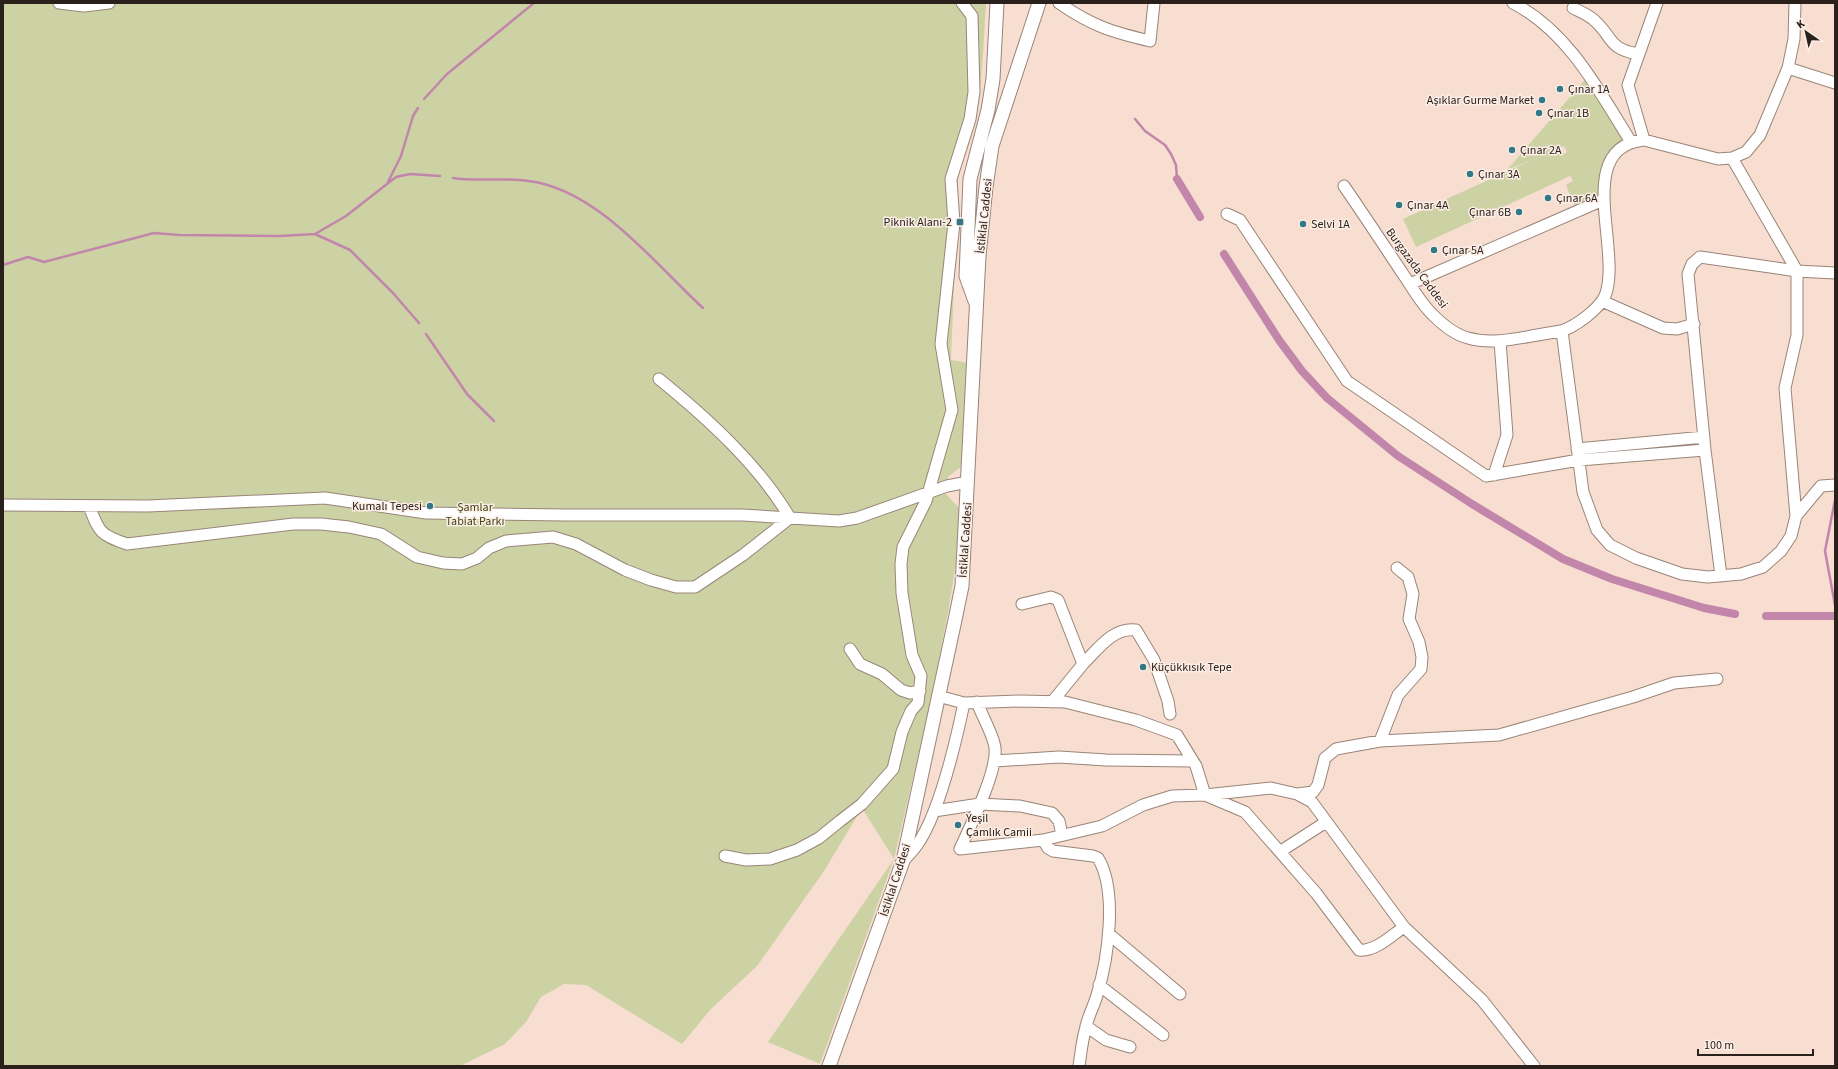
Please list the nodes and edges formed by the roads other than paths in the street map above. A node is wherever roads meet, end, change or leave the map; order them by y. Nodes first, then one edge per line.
1 (59, 3) edge
2 (109, 3) edge
3 (962, 3) edge
4 (975, 3) edge
5 (997, 3) edge
6 (1059, 3) edge
7 (1154, 3) edge
8 (1513, 3) edge
9 (1657, 3) edge
10 (1795, 3) edge
11 (1037, 6) edge
12 (1573, 8) dead end
13 (972, 16) junction
14 (1638, 54) junction
15 (1788, 68) junction
16 (1835, 83) edge
17 (1644, 140) junction
18 (1631, 142) junction
19 (1732, 158) junction
20 (1344, 186) dead end
21 (1604, 200) junction
22 (1227, 214) dead end
23 (1797, 271) junction
24 (1835, 273) edge
25 (1410, 284) junction
26 (1602, 301) junction
27 (978, 308) junction
28 (1694, 324) junction
29 (1562, 331) junction
30 (1500, 341) junction
31 (659, 379) dead end
32 (1704, 437) junction
33 (1705, 450) junction
34 (1578, 454) junction
35 (1494, 475) junction
36 (968, 482) junction
37 (1834, 485) edge
38 (928, 492) junction
39 (3, 505) edge
40 (89, 506) junction
41 (1796, 516) junction
42 (790, 518) junction
43 (1397, 568) dead end
44 (1721, 576) junction
45 (1022, 604) dead end
46 (850, 649) dead end
47 (1083, 664) junction
48 (1717, 679) dead end
49 (920, 691) junction
50 (938, 696) junction
51 (976, 702) junction
52 (1052, 702) junction
53 (964, 703) junction
54 (1170, 714) dead end
55 (1380, 741) junction
56 (994, 761) junction
57 (1194, 761) junction
58 (1297, 794) junction
59 (1205, 795) junction
60 (980, 804) junction
61 (934, 811) junction
62 (1326, 822) junction
63 (1062, 836) junction
64 (1043, 840) junction
65 (1281, 851) junction
66 (725, 856) dead end
67 (903, 861) junction
68 (1404, 927) junction
69 (1109, 934) junction
70 (1099, 985) junction
71 (1180, 994) dead end
72 (1086, 1026) junction
73 (1163, 1035) dead end
74 (1130, 1047) dead end
75 (829, 1066) edge
76 (1079, 1066) edge
77 (1534, 1066) edge

1 - 2 street
3 - 13 street
4 - 13 street
5 - 27 main road, İstiklal Caddesi
6 - 7 street
8 - 18 street
9 - 14 street
10 - 15 street
11 - 27 main road, İstiklal Caddesi
12 - 14 street
13 - 38 street
14 - 17 street
15 - 16 street
15 - 19 street
17 - 18 street
17 - 19 street
18 - 21 street
19 - 23 street
20 - 25 street, Burgazada Caddesi
21 - 25 street
21 - 26 street
22 - 35 street
23 - 24 street
23 - 28 street
23 - 41 street
25 - 30 street, Burgazada Caddesi
26 - 28 street
26 - 29 street, Burgazada Caddesi
27 - 36 main road, İstiklal Caddesi
28 - 32 street
29 - 30 street, Burgazada Caddesi
29 - 34 street
30 - 35 street
31 - 42 street
32 - 33 street
32 - 34 street
33 - 34 street
33 - 44 street
34 - 35 street
34 - 44 street
36 - 38 street
36 - 50 main road, İstiklal Caddesi
37 - 41 street
38 - 42 street
38 - 49 street
39 - 40 street
40 - 42 street
40 - 42 street
41 - 44 street
43 - 55 street
45 - 47 street
46 - 49 street
47 - 52 street
47 - 54 street
48 - 55 street
49 - 66 street
50 - 53 street
50 - 67 main road, İstiklal Caddesi
51 - 52 street
51 - 53 street
51 - 56 street
52 - 57 street
53 - 61 street
55 - 58 street
56 - 57 street
56 - 60 street
57 - 59 street
58 - 59 street
58 - 62 street
59 - 63 street
59 - 65 street
60 - 61 street
60 - 63 street
60 - 64 street
61 - 67 street
62 - 65 street
62 - 68 street
63 - 64 street
64 - 69 street
65 - 68 street
67 - 75 main road, İstiklal Caddesi
68 - 77 street
69 - 70 street
69 - 71 street
70 - 72 street
70 - 73 street
72 - 74 street
72 - 76 street

